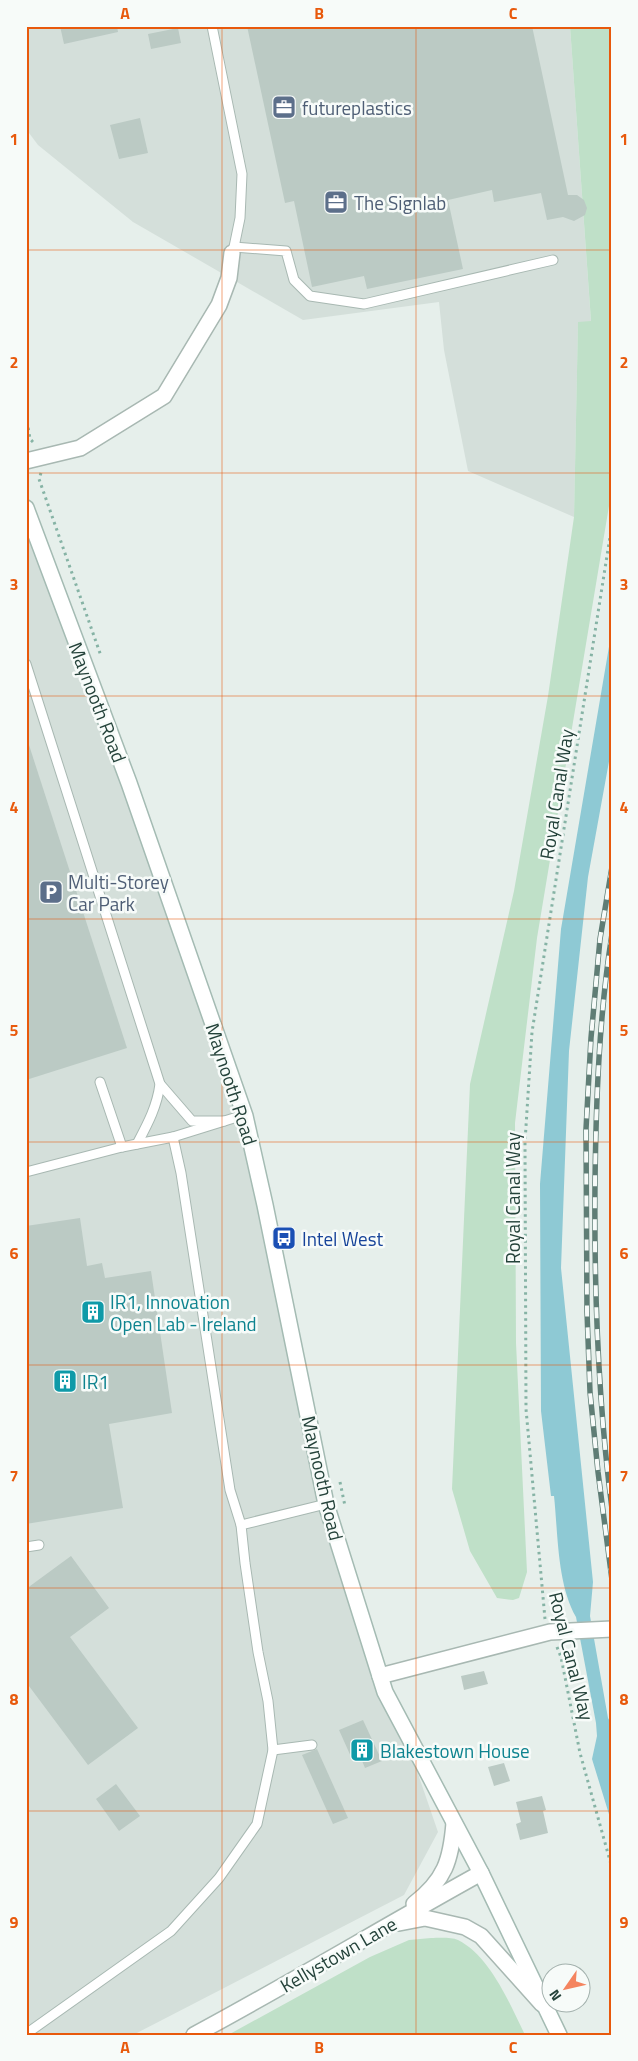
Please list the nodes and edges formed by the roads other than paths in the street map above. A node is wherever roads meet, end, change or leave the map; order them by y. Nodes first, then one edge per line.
1 (212, 26) edge
2 (233, 250) junction
3 (553, 260) dead end
4 (26, 461) edge
5 (26, 508) edge
6 (26, 664) edge
7 (100, 1082) dead end
8 (160, 1084) junction
9 (234, 1118) dead end
10 (224, 1121) junction
11 (173, 1137) junction
12 (137, 1144) junction
13 (122, 1147) junction
14 (26, 1172) edge
15 (326, 1504) junction
16 (241, 1525) junction
17 (39, 1545) dead end
18 (26, 1548) edge
19 (608, 1628) edge
20 (380, 1676) junction
21 (312, 1745) dead end
22 (273, 1750) junction
23 (454, 1823) junction
24 (481, 1874) junction
25 (388, 1924) junction
26 (540, 1996) edge
27 (540, 2002) edge
28 (549, 2014) edge
29 (26, 2034) edge
30 (194, 2035) edge
31 (559, 2035) edge

1 - 2 lane
2 - 3 lane
2 - 4 main road
5 - 15 main road, Maynooth Road
6 - 8 lane
7 - 13 lane
8 - 10 lane
8 - 12 lane
9 - 10 lane
10 - 11 lane
11 - 12 lane
11 - 16 lane
12 - 13 lane
13 - 14 lane
15 - 16 lane
15 - 20 main road, Maynooth Road
16 - 22 lane
17 - 18 lane
19 - 20 main road
20 - 23 main road, Maynooth Road
21 - 22 lane
22 - 29 lane
23 - 24 main road, Maynooth Road
23 - 25 main road
24 - 25 main road, Kellystown Lane
24 - 26 main road
25 - 27 main road
25 - 30 main road, Kellystown Lane
28 - 31 main road

